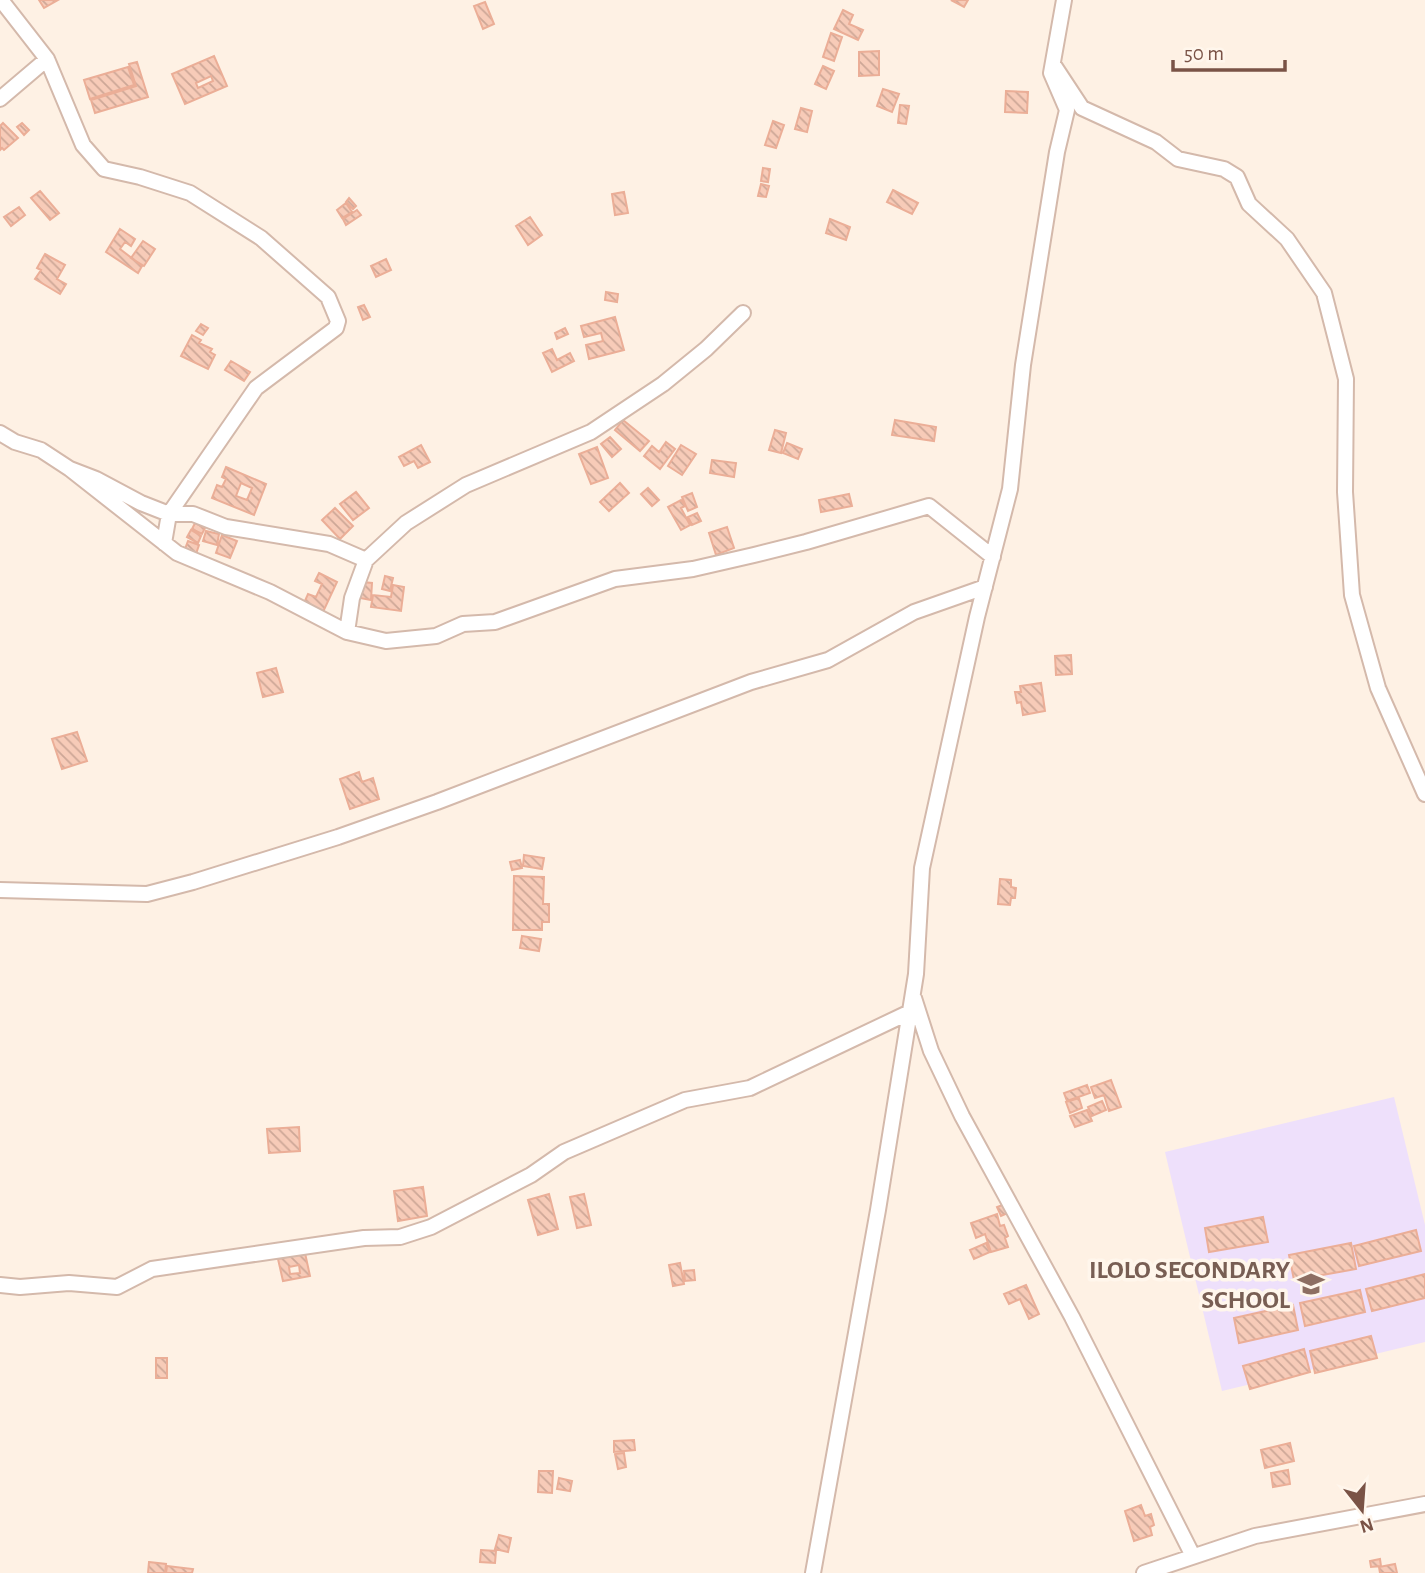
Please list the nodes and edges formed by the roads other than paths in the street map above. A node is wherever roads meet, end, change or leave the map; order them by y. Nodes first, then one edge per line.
1 (1, 0) edge
2 (1063, 0) edge
3 (47, 59) junction
4 (1053, 63) junction
5 (0, 99) edge
6 (743, 313) dead end
7 (0, 433) edge
8 (70, 469) junction
9 (169, 514) junction
10 (164, 543) junction
11 (993, 556) junction
12 (366, 561) junction
13 (985, 587) junction
14 (347, 632) junction
15 (1425, 794) edge
16 (0, 890) edge
17 (913, 995) junction
18 (910, 1012) junction
19 (0, 1285) edge
20 (1425, 1504) edge
21 (1193, 1556) junction
22 (813, 1573) edge
23 (1144, 1573) edge

1 - 3 street
2 - 4 street
3 - 5 street
3 - 9 street
4 - 11 street
4 - 15 street
6 - 12 street
7 - 8 street
8 - 9 street
8 - 10 street
9 - 10 street
9 - 12 street
10 - 14 street
11 - 13 street
11 - 14 street
12 - 14 street
13 - 16 street
13 - 17 street
17 - 18 street
17 - 21 street
18 - 19 street
18 - 22 street
20 - 21 street
21 - 23 street

